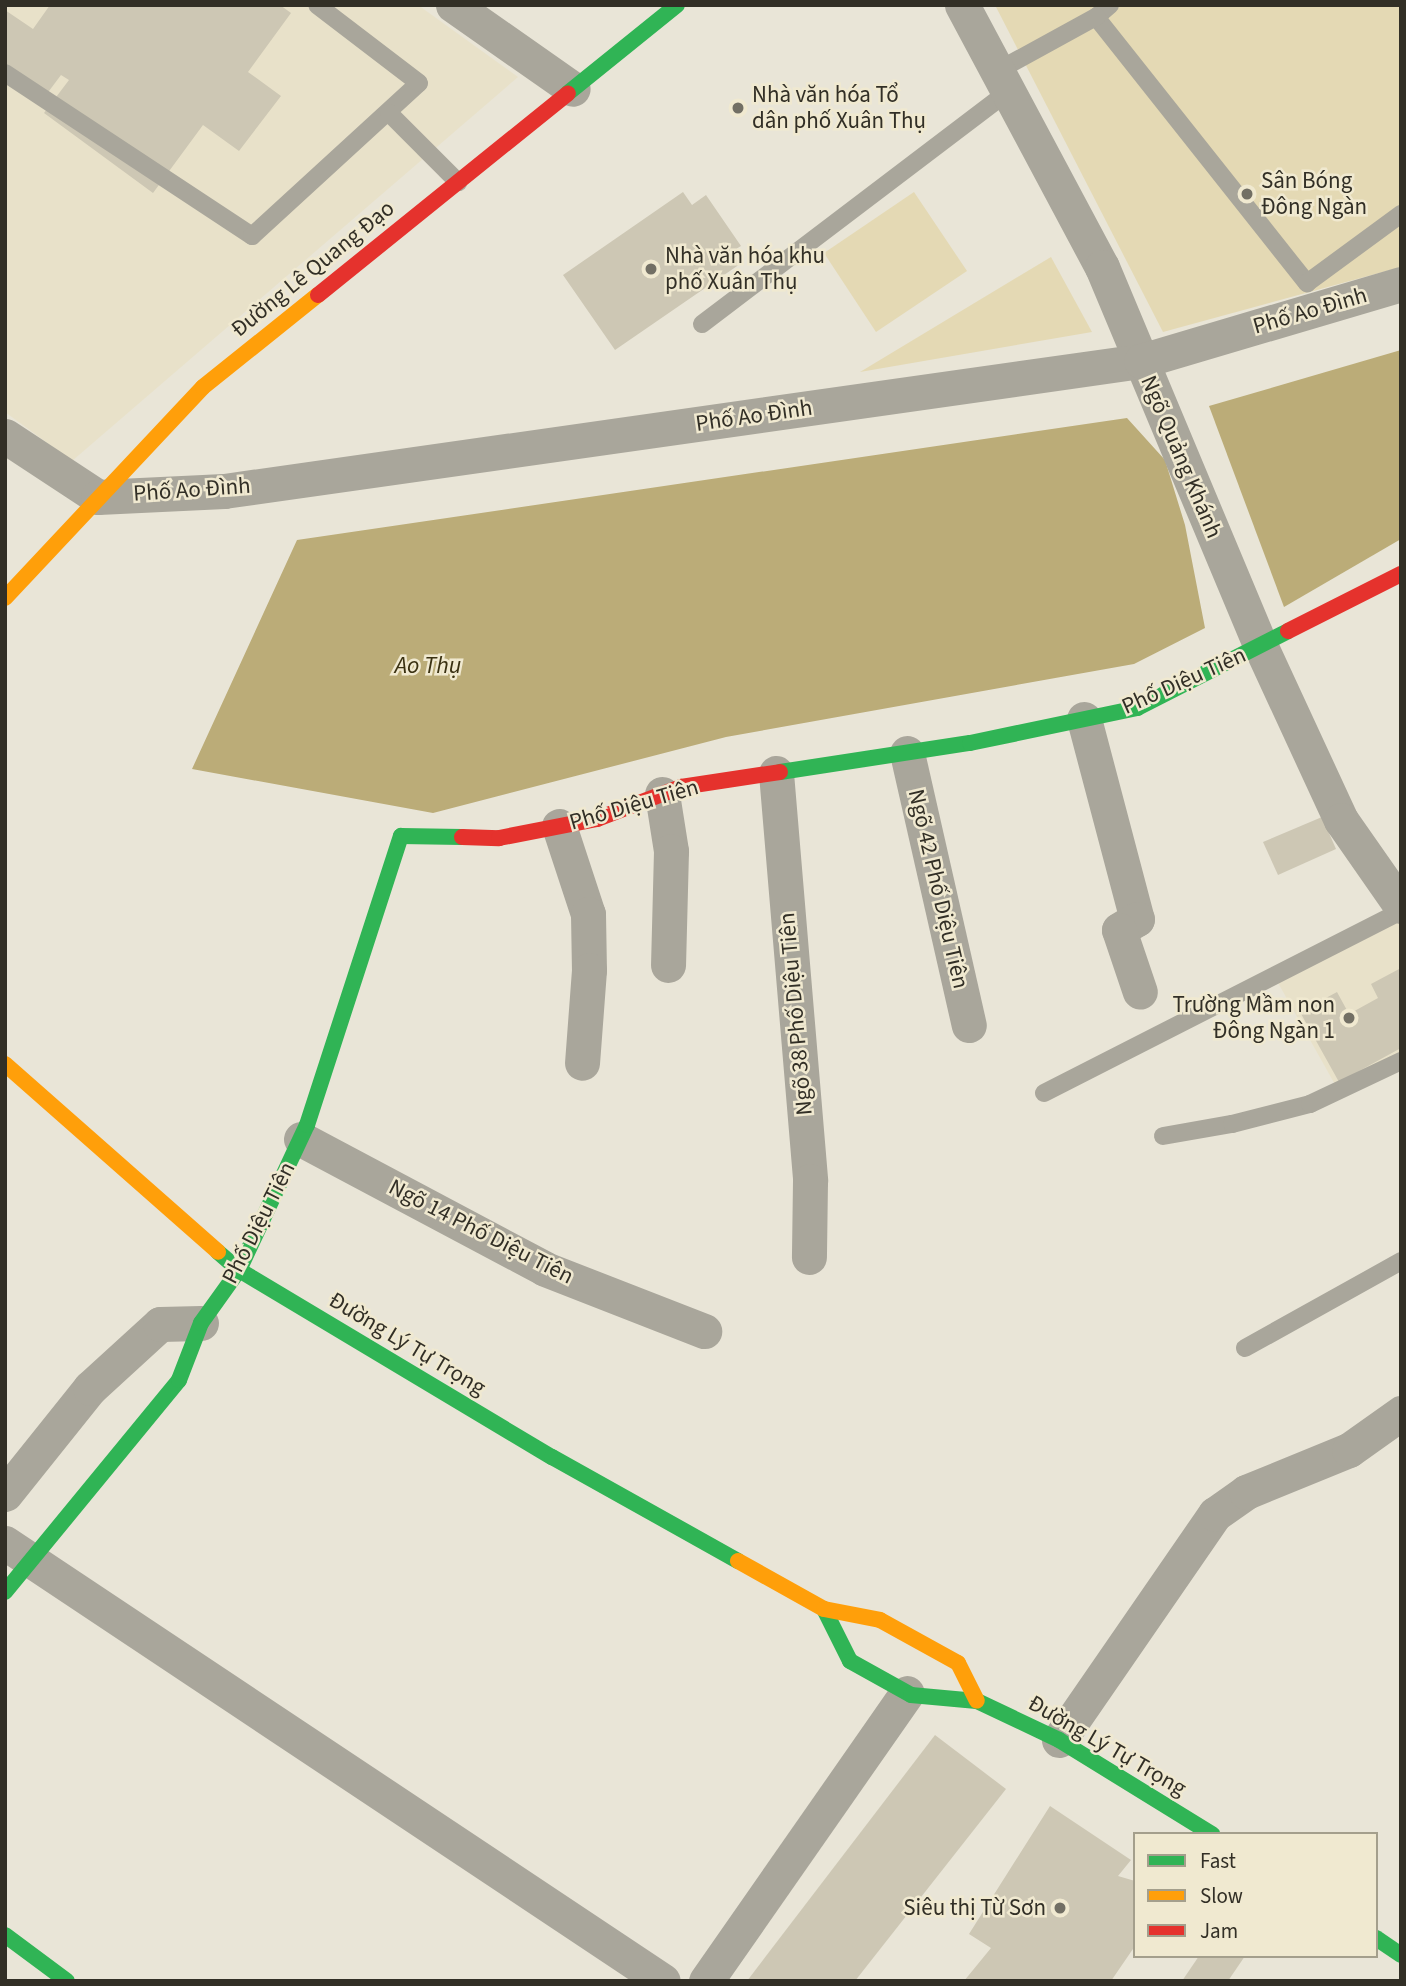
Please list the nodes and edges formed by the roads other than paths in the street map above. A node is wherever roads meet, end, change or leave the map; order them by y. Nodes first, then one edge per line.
1 (317, 5) edge
2 (453, 5) edge
3 (677, 5) edge
4 (962, 5) edge
5 (1111, 5) edge
6 (1096, 17) junction
7 (5, 73) edge
8 (1004, 80) junction
9 (573, 89) junction
10 (389, 113) junction
11 (458, 182) junction
12 (1401, 214) edge
13 (1401, 284) edge
14 (702, 324) dead end
15 (1141, 361) junction
16 (5, 436) edge
17 (98, 496) junction
18 (1398, 583) edge
19 (5, 598) edge
20 (1261, 647) junction
21 (1084, 719) junction
22 (907, 753) junction
23 (776, 772) junction
24 (662, 794) junction
25 (559, 827) junction
26 (1401, 909) edge
27 (668, 965) dead end
28 (1140, 992) dead end
29 (969, 1024) dead end
30 (1401, 1061) edge
31 (582, 1063) dead end
32 (5, 1064) edge
33 (1044, 1093) dead end
34 (1163, 1136) dead end
35 (301, 1139) junction
36 (809, 1256) dead end
37 (1401, 1261) edge
38 (239, 1270) junction
39 (201, 1324) junction
40 (704, 1331) dead end
41 (1245, 1348) dead end
42 (1401, 1413) edge
43 (5, 1494) edge
44 (17, 1552) edge
45 (5, 1592) edge
46 (824, 1609) junction
47 (907, 1693) junction
48 (977, 1700) junction
49 (1059, 1740) junction
50 (1209, 1832) edge
51 (5, 1935) edge
52 (1378, 1939) edge
53 (1401, 1955) edge
54 (66, 1981) edge
55 (663, 1981) edge
56 (706, 1981) edge

1 - 10 lane
2 - 9 street
3 - 9 main road, Đường Lê Quang Đạo
4 - 8 street, Ngõ Quảng Khánh
5 - 6 lane
6 - 8 lane
6 - 12 lane
7 - 10 lane
8 - 14 lane
8 - 15 street, Ngõ Quảng Khánh
9 - 11 main road, Đường Lê Quang Đạo
10 - 11 lane
11 - 17 main road, Đường Lê Quang Đạo
13 - 15 street, Phố Ao Đình
15 - 17 street, Phố Ao Đình
15 - 20 street, Ngõ Quảng Khánh
16 - 17 street
17 - 19 main road, Đường Lê Quang Đạo
18 - 20 main road, Phố Diệu Tiên
20 - 21 main road, Phố Diệu Tiên
20 - 26 street, Ngõ Quảng Khánh
21 - 22 main road, Phố Diệu Tiên
21 - 28 street
22 - 23 main road, Phố Diệu Tiên
22 - 29 street, Ngõ 42 Phố Diệu Tiên
23 - 24 main road, Phố Diệu Tiên
23 - 36 street, Ngõ 38 Phố Diệu Tiên
24 - 25 main road, Phố Diệu Tiên
24 - 27 street
25 - 31 street
25 - 35 main road, Phố Diệu Tiên
26 - 33 lane
30 - 34 lane
32 - 38 main road, Đường Lý Tự Trọng
35 - 38 main road, Phố Diệu Tiên
35 - 40 street, Ngõ 14 Phố Diệu Tiên
37 - 41 lane
38 - 39 main road, Phố Diệu Tiên
38 - 46 main road, Đường Lý Tự Trọng
39 - 43 street
39 - 44 main road, Phố Diệu Tiên
42 - 49 street
44 - 45 main road, Phố Diệu Tiên
44 - 55 street
46 - 47 main road, Đường Lý Tự Trọng
46 - 48 main road, Đường Lý Tự Trọng
47 - 48 main road, Đường Lý Tự Trọng
47 - 56 street
48 - 49 main road, Đường Lý Tự Trọng
49 - 50 main road, Đường Lý Tự Trọng
51 - 54 main road
52 - 53 main road

